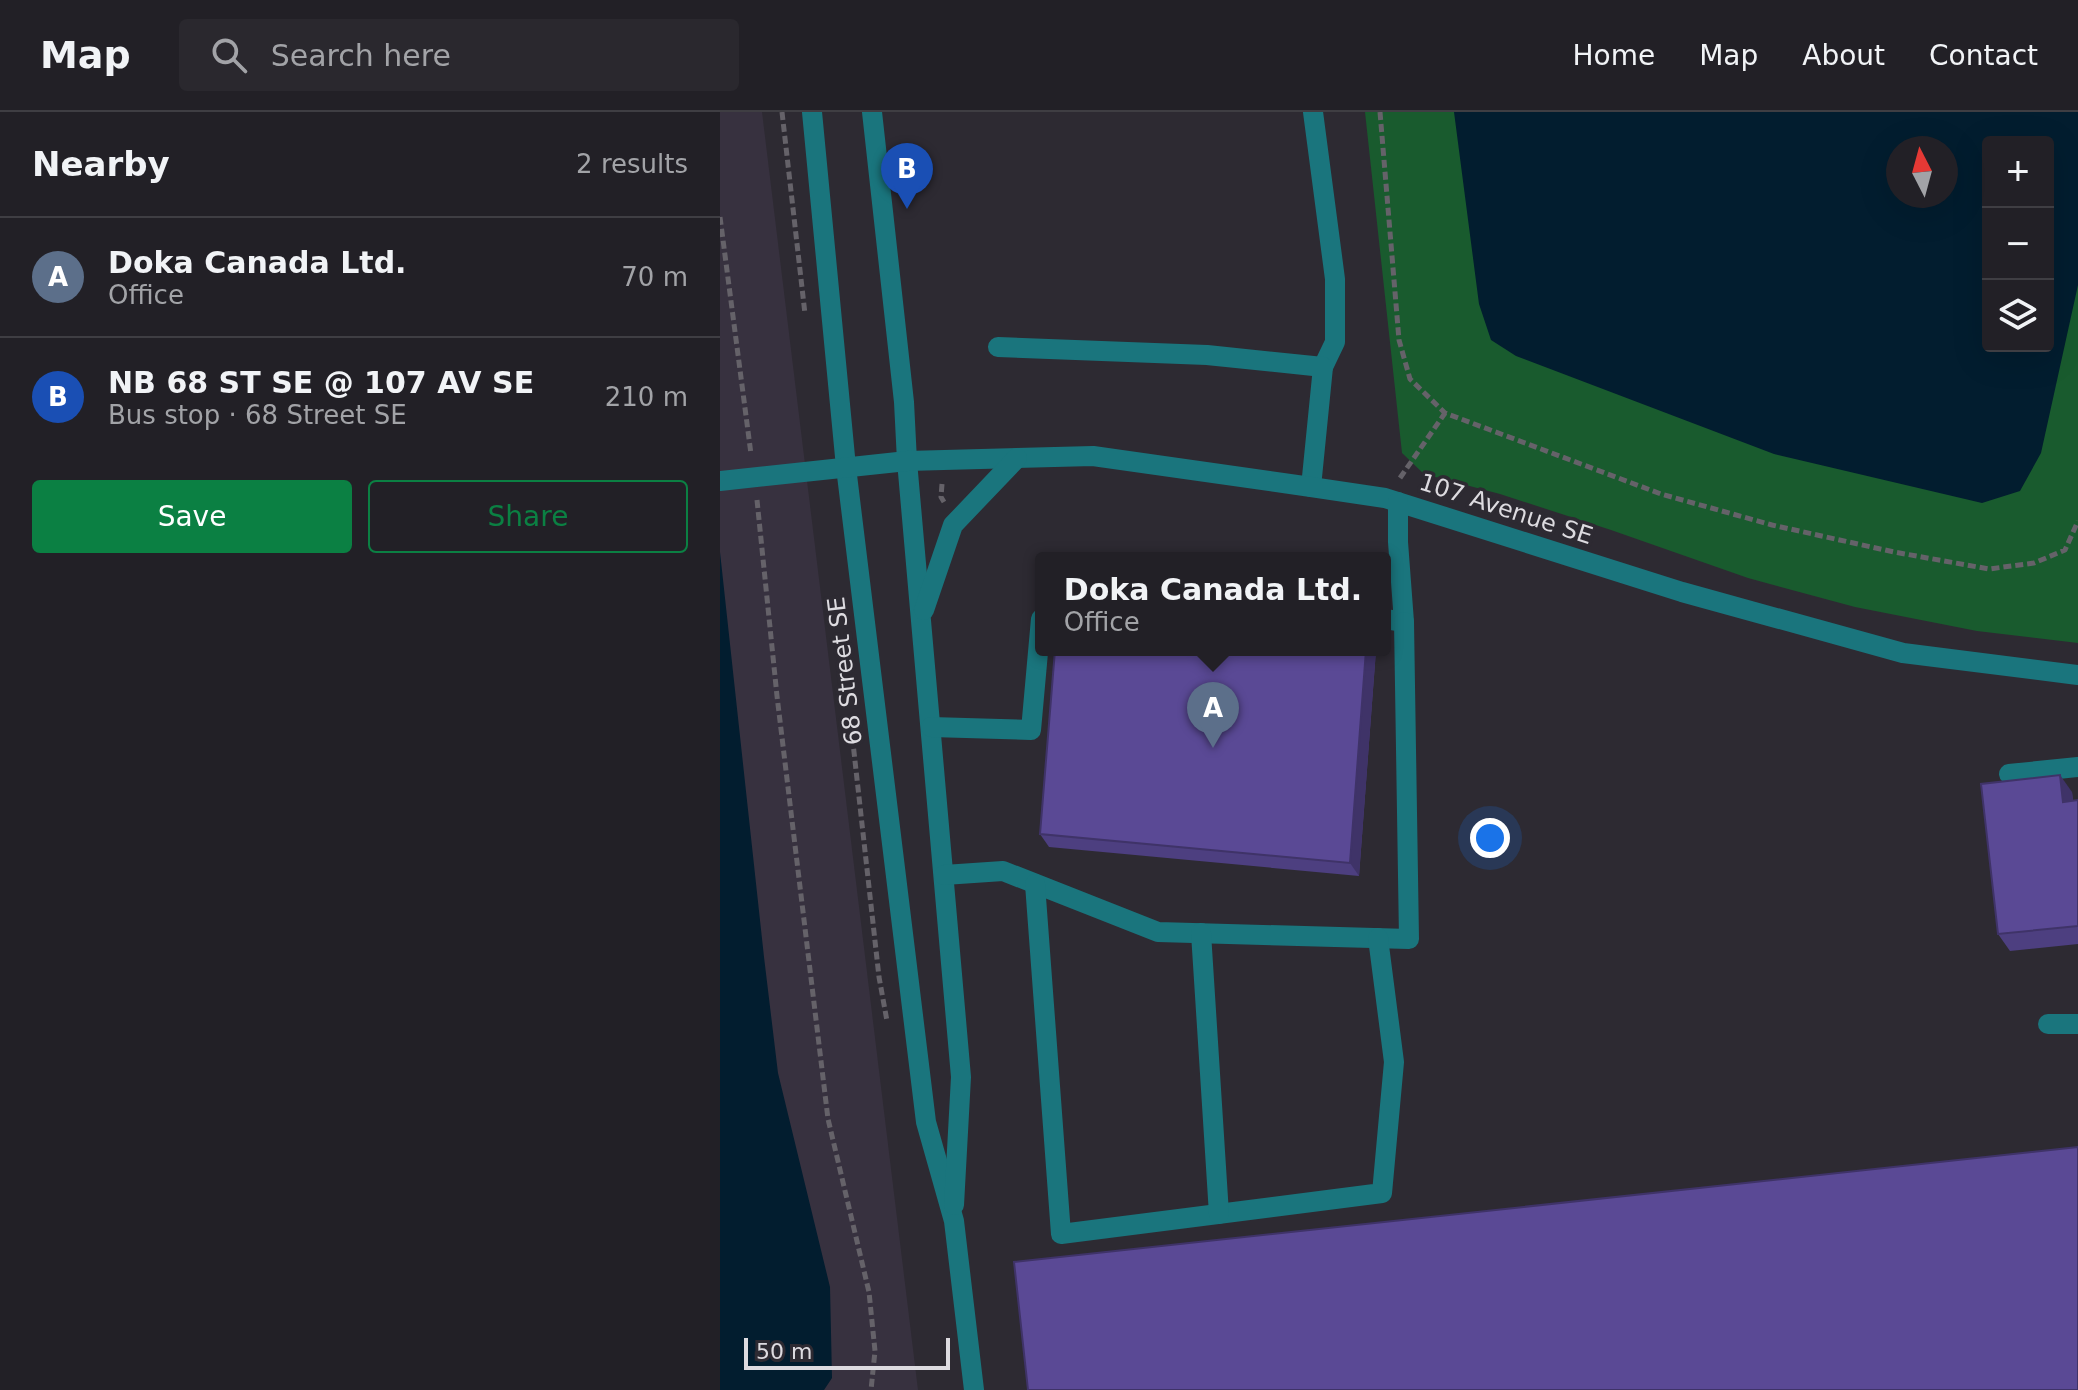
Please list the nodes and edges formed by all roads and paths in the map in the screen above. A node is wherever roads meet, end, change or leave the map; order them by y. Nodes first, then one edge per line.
1 (812, 112) edge
2 (872, 112) edge
3 (1313, 112) edge
4 (1380, 112) edge
5 (720, 217) edge
6 (998, 347) dead end
7 (1323, 367) junction
8 (1445, 413) junction
9 (1017, 458) junction
10 (907, 461) junction
11 (846, 467) junction
12 (754, 479) junction
13 (720, 481) edge
14 (942, 484) dead end
15 (1311, 487) junction
16 (1392, 500) junction
17 (947, 506) dead end
18 (2078, 521) edge
19 (921, 617) junction
20 (1395, 621) edge
21 (1038, 656) edge
22 (2078, 675) edge
23 (931, 727) junction
24 (2078, 767) edge
25 (2009, 774) dead end
26 (944, 875) junction
27 (1035, 884) junction
28 (1201, 933) junction
29 (1378, 938) junction
30 (2048, 1024) dead end
31 (2078, 1024) edge
32 (1219, 1214) junction
33 (954, 1221) junction
34 (871, 1390) edge
35 (974, 1390) edge

1 - 11 street, 68 Street SE
2 - 10 street, 68 Street SE
3 - 7 street
4 - 8 path
5 - 12 path
6 - 7 street
7 - 15 street
8 - 16 path
8 - 18 path
9 - 10 street, 107 Avenue SE
9 - 15 street, 107 Avenue SE
9 - 19 street
10 - 11 street, 107 Avenue SE
10 - 19 street, 68 Street SE
11 - 12 street, 107 Avenue SE
11 - 33 street, 68 Street SE
12 - 13 street, 107 Avenue SE
12 - 34 path
14 - 17 path
15 - 16 street, 107 Avenue SE
16 - 20 street
16 - 22 street, 107 Avenue SE
19 - 23 street, 68 Street SE
20 - 29 street
21 - 23 street
23 - 26 street, 68 Street SE
24 - 25 street
26 - 27 street
26 - 33 street, 68 Street SE
27 - 28 street
27 - 32 street
28 - 29 street
28 - 32 street
29 - 32 street
30 - 31 street
33 - 35 street, 68 Street SE

